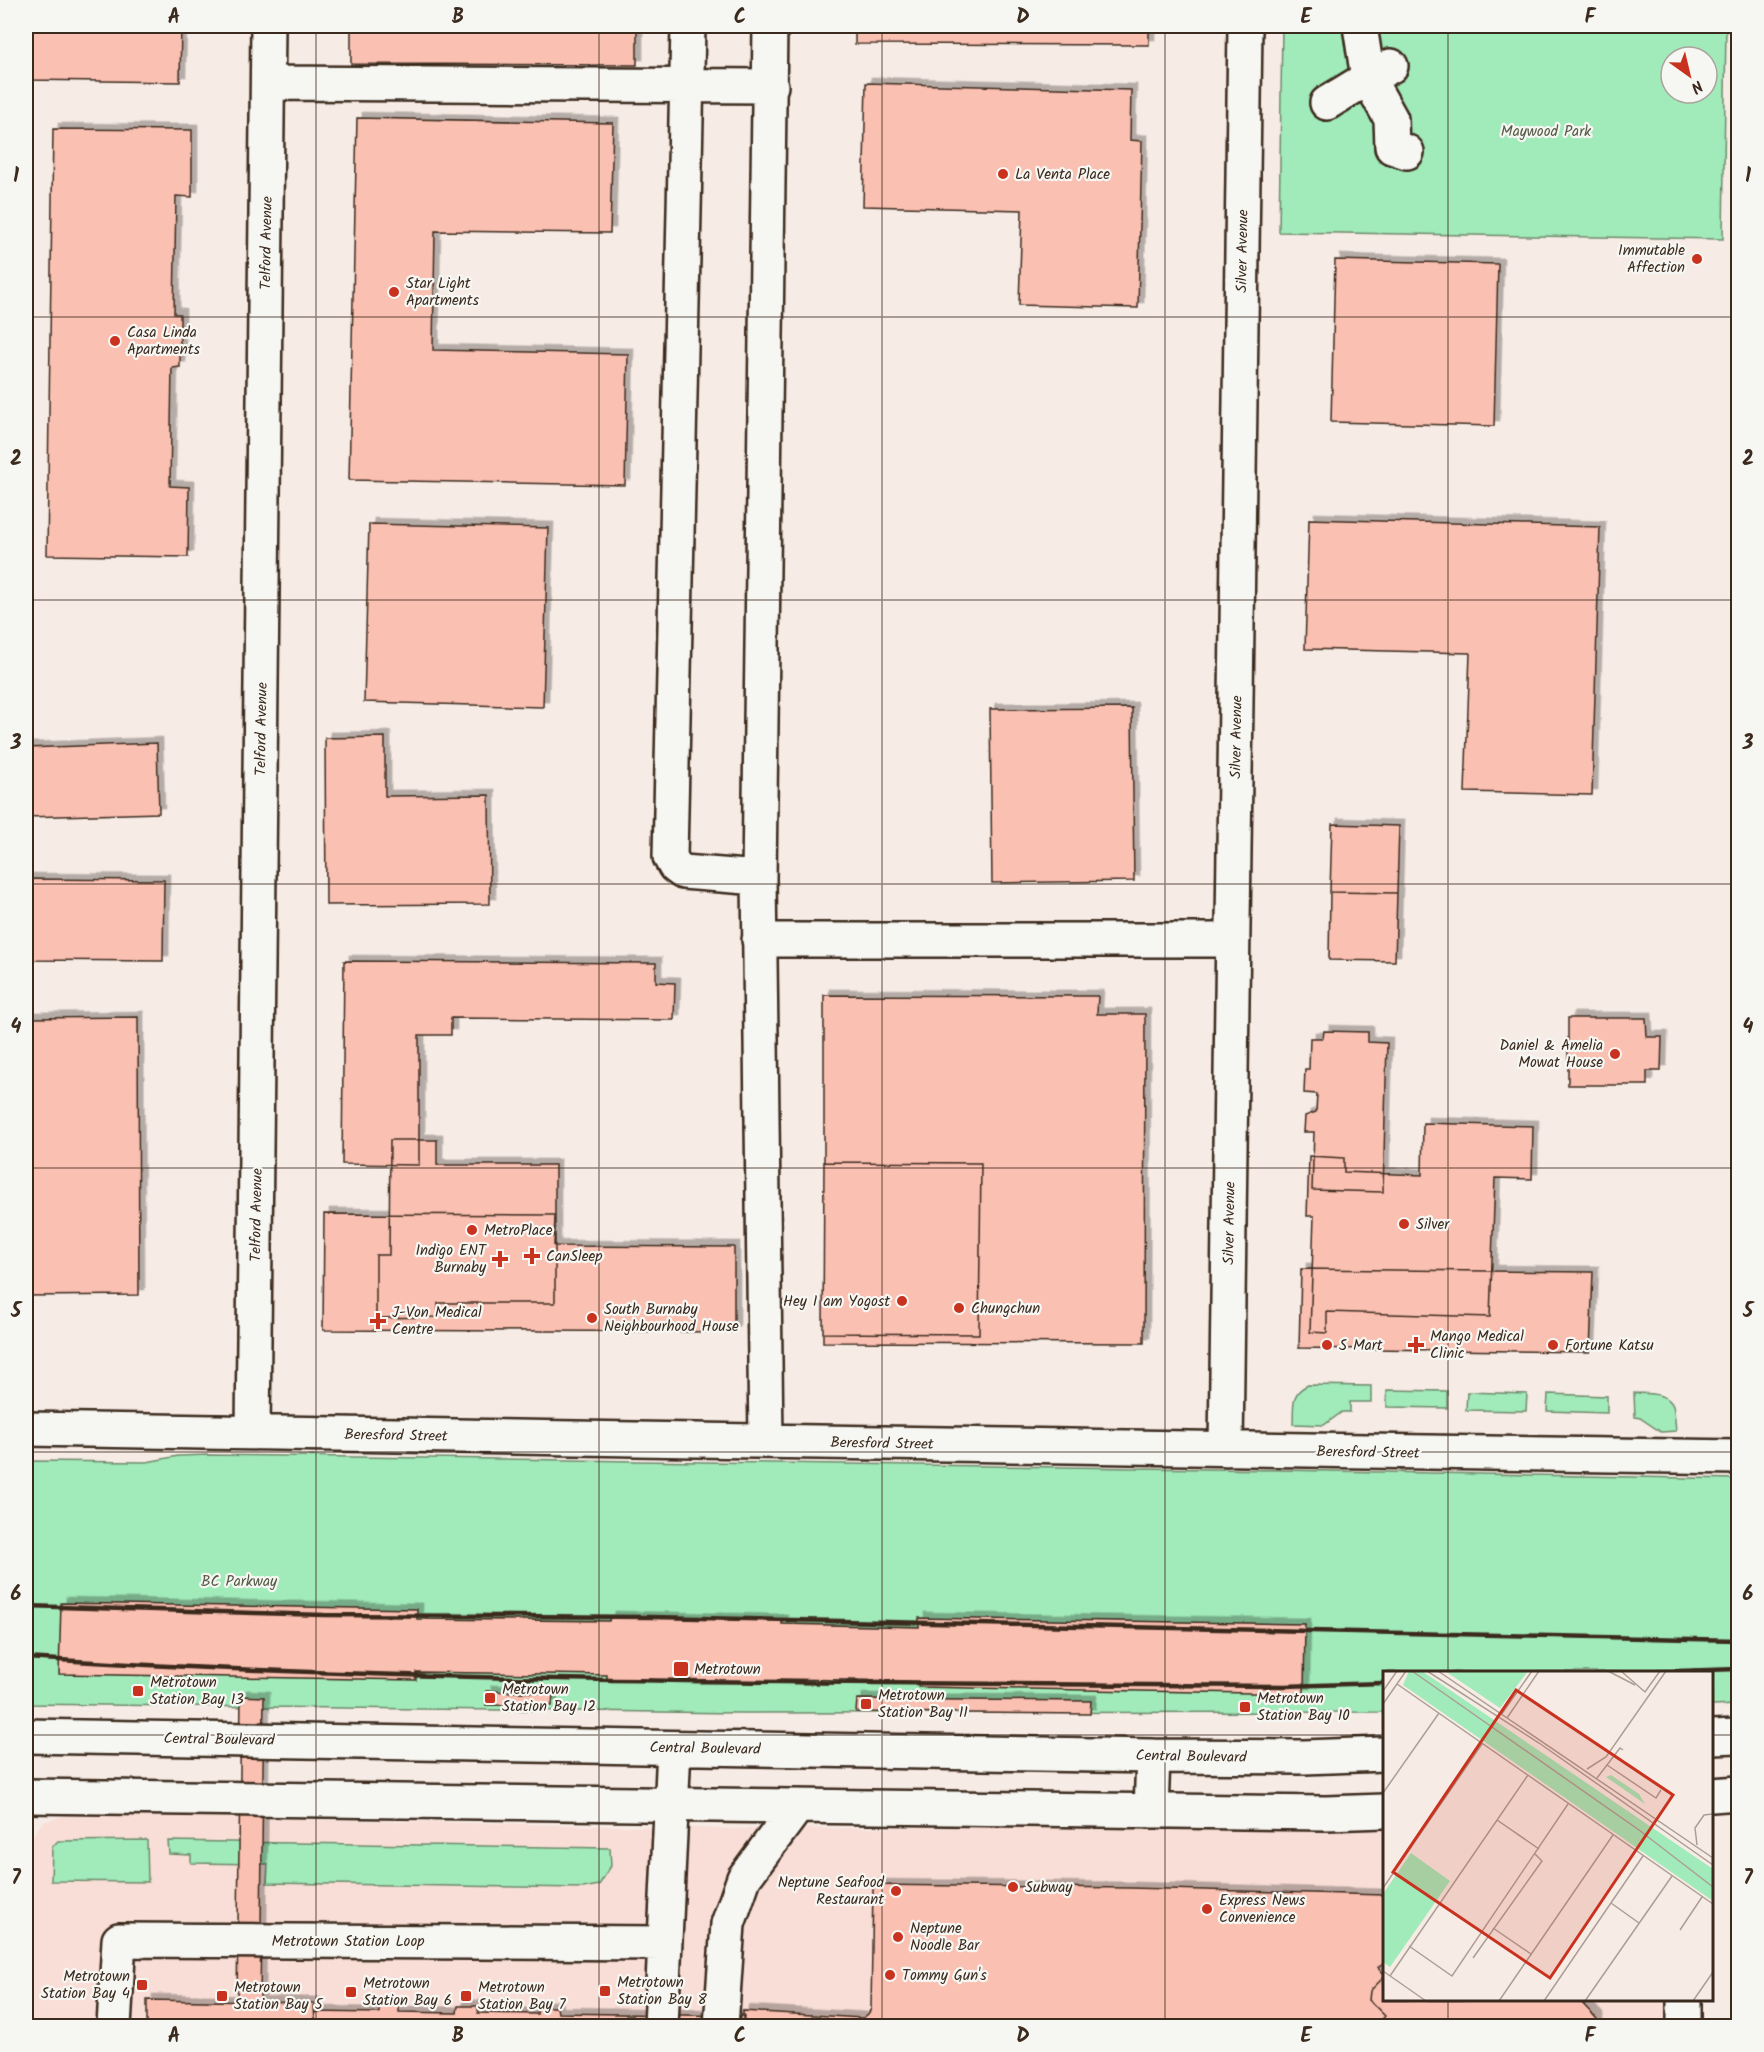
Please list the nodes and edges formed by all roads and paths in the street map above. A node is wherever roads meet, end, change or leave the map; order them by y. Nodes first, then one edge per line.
1 (268, 26) edge
2 (688, 26) edge
3 (771, 26) edge
4 (1245, 26) edge
5 (1360, 26) edge
6 (1380, 72) junction
7 (268, 82) junction
8 (687, 86) junction
9 (771, 86) junction
10 (1327, 103) dead end
11 (1390, 150) dead end
12 (759, 878) junction
13 (1233, 939) junction
14 (759, 940) junction
15 (26, 1429) edge
16 (253, 1433) junction
17 (766, 1441) junction
18 (1226, 1449) junction
19 (1738, 1457) edge
20 (26, 1736) edge
21 (1738, 1736) edge
22 (1713, 1737) edge
23 (674, 1748) junction
24 (1383, 1754) edge
25 (1153, 1756) junction
26 (1738, 1793) edge
27 (1713, 1795) edge
28 (26, 1796) edge
29 (671, 1805) junction
30 (797, 1807) junction
31 (1151, 1811) junction
32 (1383, 1811) edge
33 (664, 1943) junction
34 (1684, 2001) edge
35 (114, 2026) edge
36 (661, 2026) edge
37 (721, 2026) edge
38 (1684, 2026) edge

1 - 7 street, Telford Avenue
2 - 8 street
3 - 9 street
4 - 13 street, Silver Avenue
5 - 6 street
6 - 10 street
6 - 11 street
7 - 8 street
7 - 16 street, Telford Avenue
8 - 9 street
8 - 12 street
9 - 12 street
12 - 14 street
13 - 14 street
13 - 18 street, Silver Avenue
14 - 17 street
15 - 16 street, Beresford Street
16 - 17 street, Beresford Street
17 - 18 street, Beresford Street
18 - 19 street, Beresford Street
20 - 23 street, Central Boulevard
21 - 22 street
23 - 25 street, Central Boulevard
23 - 29 street
24 - 25 street, Central Boulevard
25 - 31 street
26 - 27 street
28 - 29 street
29 - 30 street
29 - 33 street
30 - 31 street
30 - 37 street
31 - 32 street
33 - 35 street, Metrotown Station Loop
33 - 36 street
34 - 38 street

